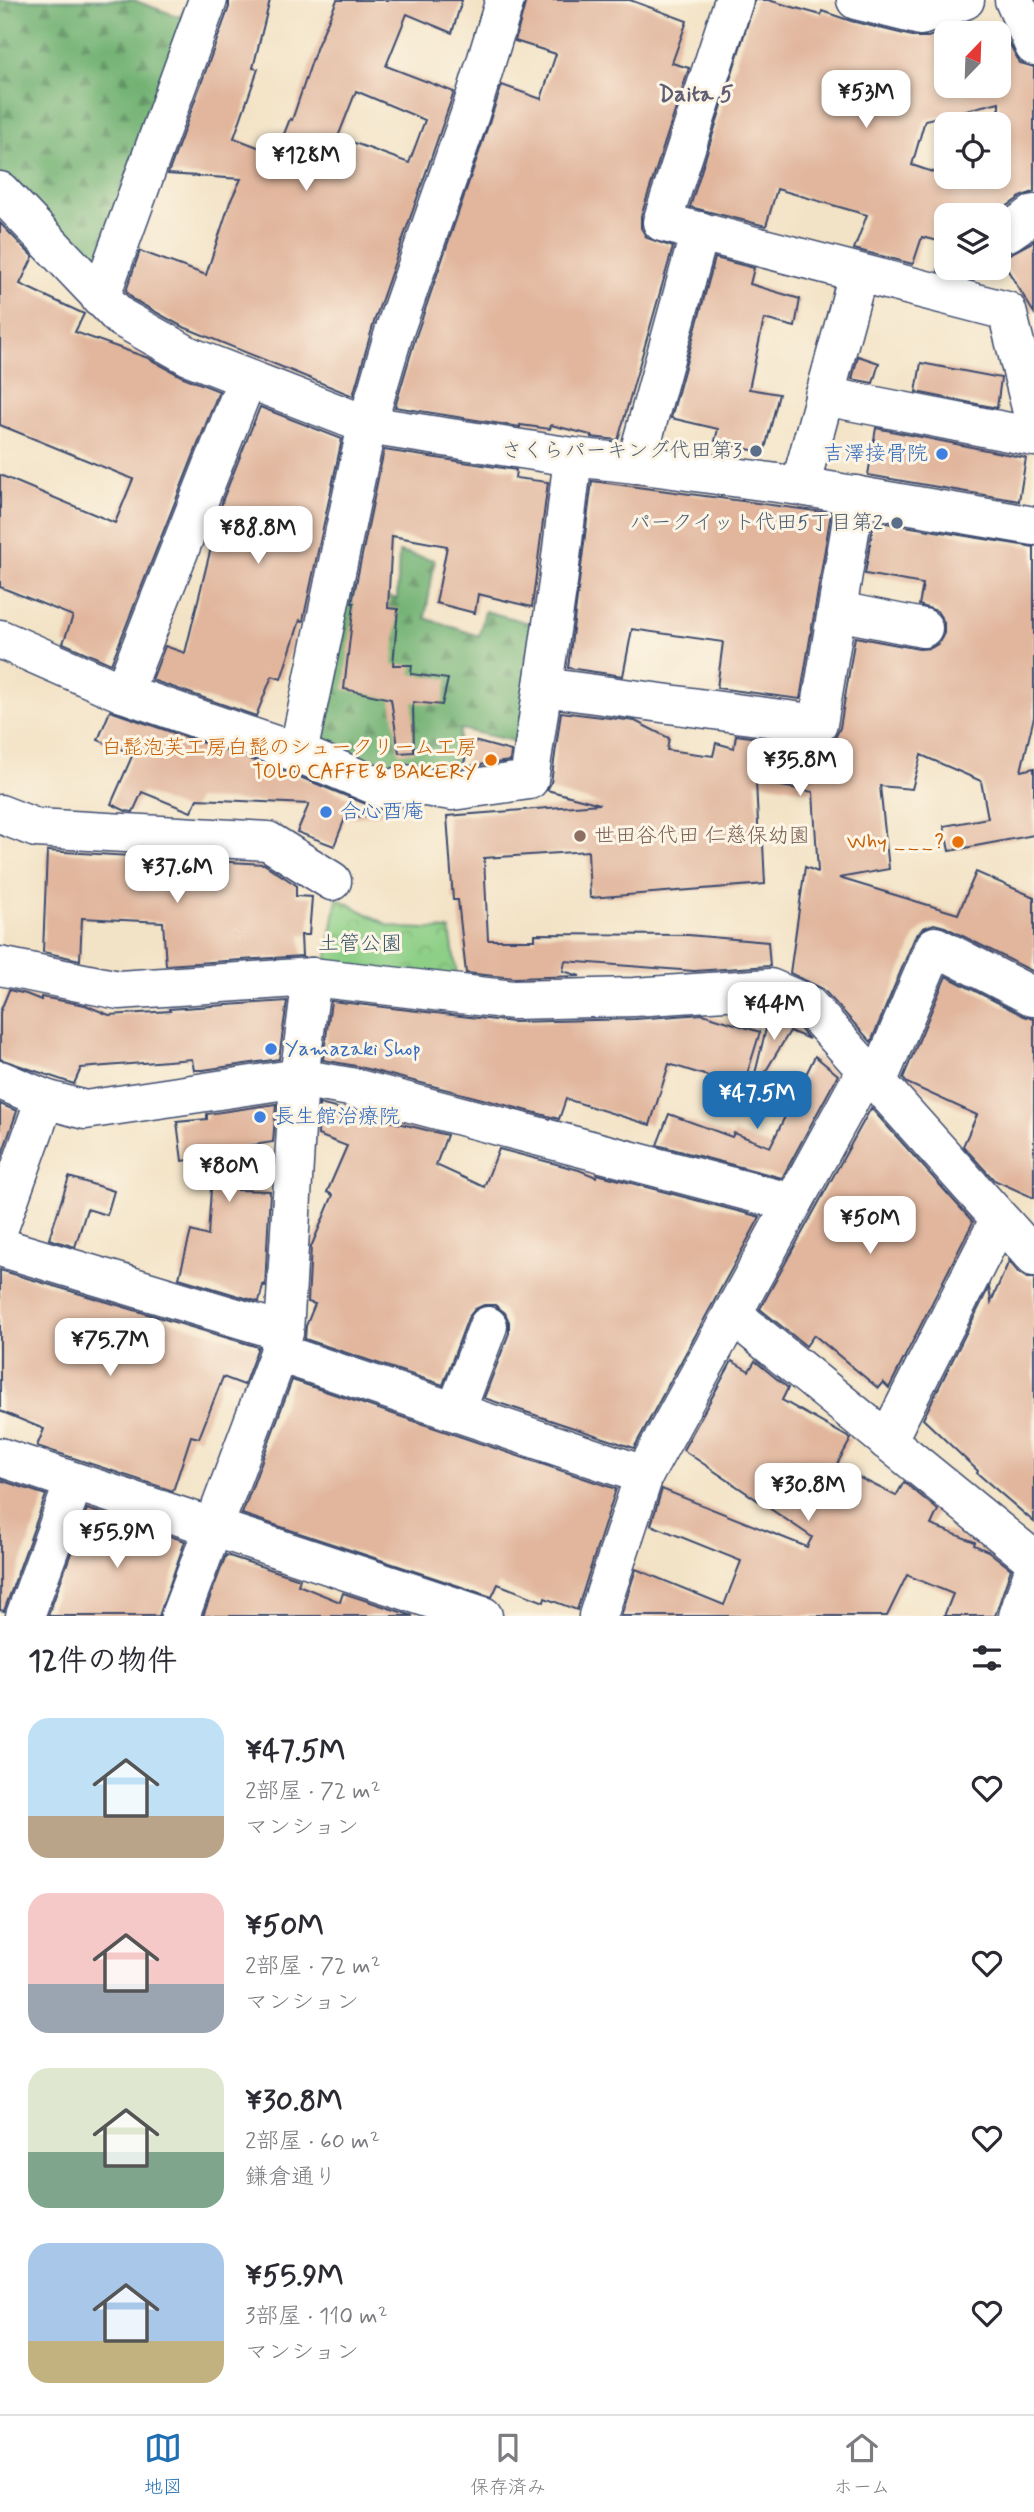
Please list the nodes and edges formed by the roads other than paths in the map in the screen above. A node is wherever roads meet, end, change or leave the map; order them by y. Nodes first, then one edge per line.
1 (208, 0) edge
2 (505, 0) edge
3 (734, 0) edge
4 (856, 0) edge
5 (965, 0) edge
6 (1014, 0) edge
7 (1034, 46) edge
8 (1, 193) edge
9 (700, 231) junction
10 (858, 274) junction
11 (100, 298) junction
12 (247, 379) junction
13 (824, 396) junction
14 (1034, 420) edge
15 (367, 425) junction
16 (1034, 437) edge
17 (573, 457) junction
18 (636, 464) junction
19 (800, 486) junction
20 (856, 495) junction
21 (1034, 526) edge
22 (838, 611) junction
23 (923, 628) dead end
24 (0, 639) edge
25 (542, 687) junction
26 (123, 693) junction
27 (298, 753) junction
28 (0, 814) edge
29 (332, 881) dead end
30 (0, 966) edge
31 (312, 977) junction
32 (1034, 997) edge
33 (872, 1075) junction
34 (299, 1078) junction
35 (0, 1080) edge
36 (45, 1099) junction
37 (793, 1203) junction
38 (999, 1220) junction
39 (0, 1225) edge
40 (0, 1247) edge
41 (1034, 1256) edge
42 (732, 1314) junction
43 (488, 1326) dead end
44 (281, 1342) junction
45 (456, 1411) junction
46 (887, 1441) junction
47 (0, 1457) edge
48 (644, 1475) junction
49 (74, 1482) junction
50 (214, 1528) junction
51 (1034, 1560) edge
52 (1034, 1569) edge
53 (403, 1604) edge
54 (24, 1616) edge
55 (180, 1616) edge
56 (483, 1616) edge
57 (598, 1616) edge
58 (1018, 1616) edge

1 - 11 street
2 - 15 street
3 - 9 street
4 - 5 street
6 - 7 street
8 - 11 street
9 - 10 street
9 - 18 street
10 - 13 street
10 - 14 street
11 - 12 street
12 - 15 street
12 - 26 street
13 - 16 street
13 - 19 street
15 - 17 street
15 - 27 street
17 - 18 street
17 - 25 street
18 - 19 street
19 - 20 street
20 - 21 street
20 - 22 street
22 - 23 street
22 - 25 street
24 - 26 street
25 - 27 street
26 - 27 street
28 - 29 street
30 - 31 street
31 - 33 street
31 - 34 street
32 - 33 street
33 - 37 street
33 - 38 street
34 - 36 street
34 - 37 street
34 - 44 street
35 - 36 street
36 - 39 street
37 - 42 street
38 - 41 street
38 - 46 street
40 - 44 street
42 - 46 street
42 - 48 street
43 - 45 street
44 - 45 street
44 - 50 street
45 - 48 street
46 - 51 street
47 - 49 street
48 - 57 street
49 - 50 street
49 - 54 street
50 - 53 street
50 - 55 street
52 - 58 street
53 - 56 street

